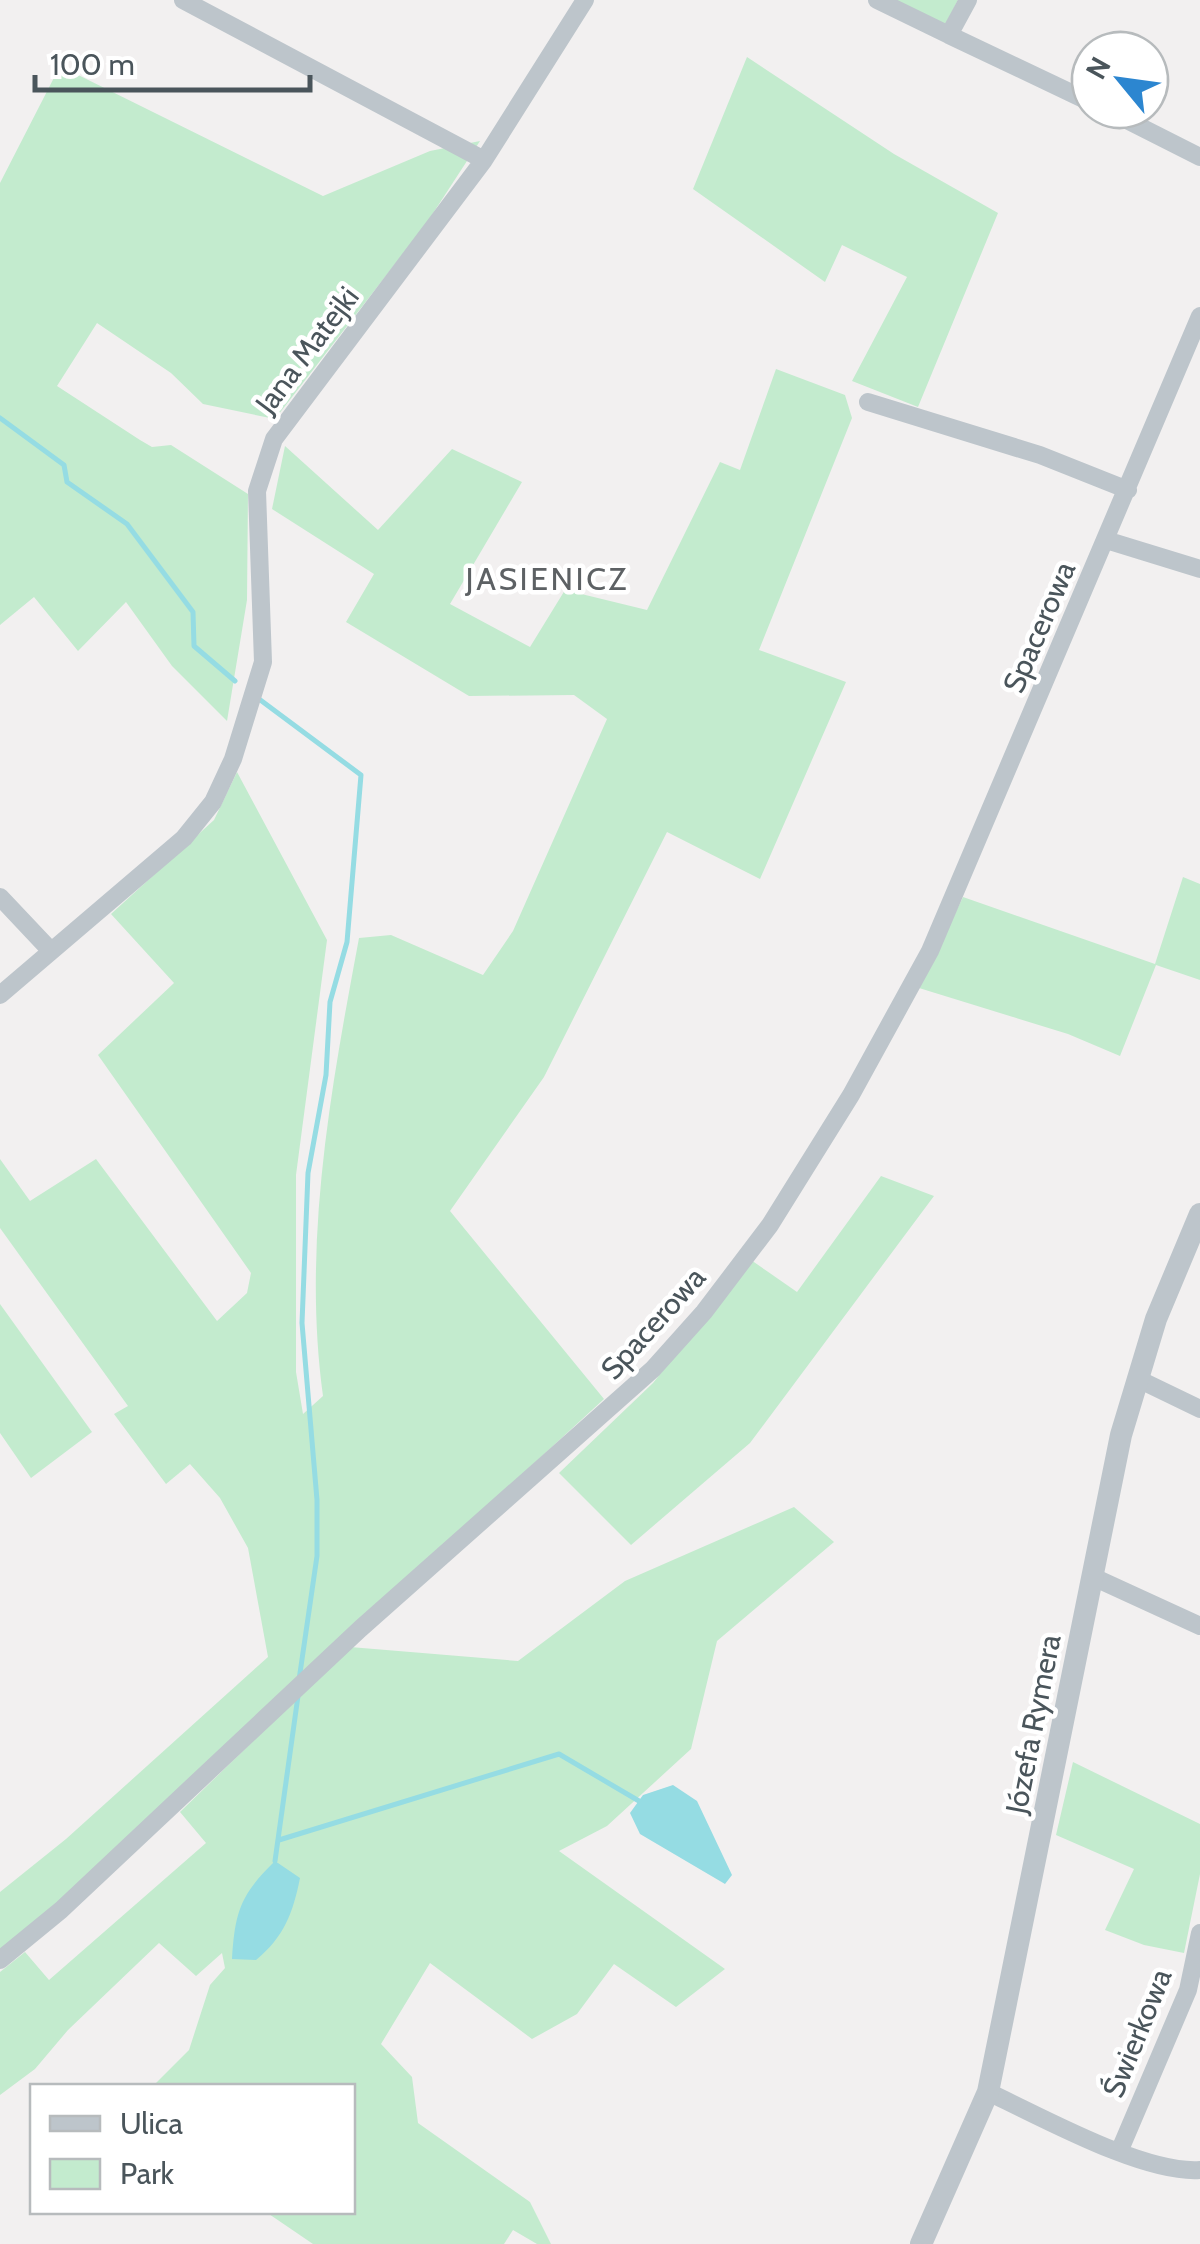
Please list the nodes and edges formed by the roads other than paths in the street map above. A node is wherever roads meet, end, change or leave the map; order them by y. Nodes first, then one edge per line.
1 (183, 0) edge
2 (585, 0) edge
3 (877, 0) edge
4 (968, 0) edge
5 (950, 35) junction
6 (1070, 92) edge
7 (1147, 130) edge
8 (1200, 156) edge
9 (484, 160) junction
10 (1200, 316) edge
11 (868, 402) dead end
12 (1128, 490) junction
13 (1106, 540) junction
14 (1200, 570) edge
15 (0, 896) edge
16 (51, 951) junction
17 (0, 995) edge
18 (1200, 1214) edge
19 (1138, 1379) junction
20 (1200, 1409) edge
21 (1090, 1576) junction
22 (1200, 1626) edge
23 (1200, 1933) edge
24 (0, 1960) edge
25 (988, 2092) junction
26 (1119, 2152) junction
27 (1200, 2170) edge
28 (922, 2244) edge

1 - 9 street
2 - 9 street, Jana Matejki
3 - 5 street
4 - 5 street
5 - 6 street
7 - 8 street
9 - 16 street, Jana Matejki
10 - 12 street, Spacerowa
11 - 12 street
12 - 13 street, Spacerowa
13 - 14 street, Spacerowa
13 - 24 street, Spacerowa
15 - 16 street
16 - 17 street, Jana Matejki
18 - 19 street, Józefa Rymera
19 - 20 street
19 - 21 street, Józefa Rymera
21 - 22 street
21 - 25 street, Józefa Rymera
23 - 26 street, Świerkowa
25 - 26 street
25 - 28 street, Józefa Rymera
26 - 27 street

